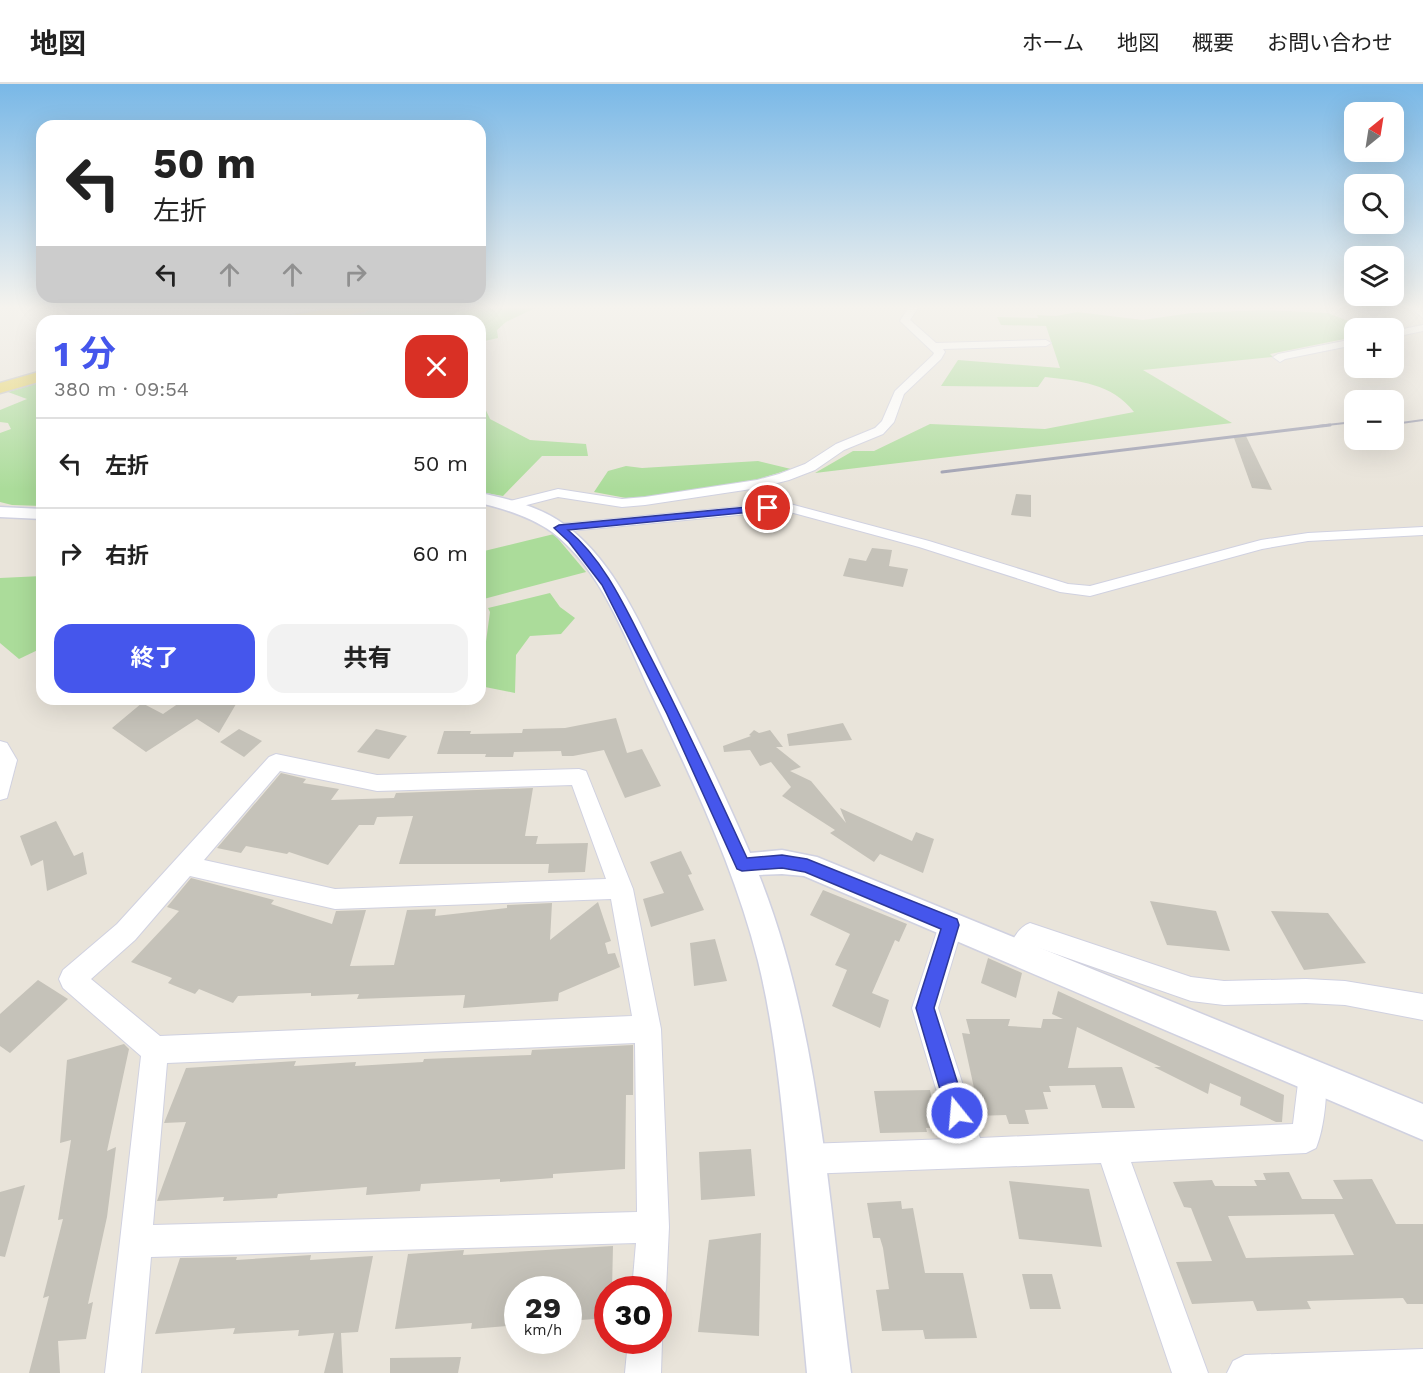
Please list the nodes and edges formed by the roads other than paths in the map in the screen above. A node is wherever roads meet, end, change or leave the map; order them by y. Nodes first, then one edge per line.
1 (924, 368) edge
2 (36, 378) edge
3 (0, 388) edge
4 (486, 499) edge
5 (511, 505) junction
6 (0, 512) edge
7 (36, 514) edge
8 (559, 528) junction
9 (1423, 531) edge
10 (0, 748) edge
11 (0, 792) edge
12 (184, 865) junction
13 (742, 865) junction
14 (621, 889) junction
15 (951, 925) junction
16 (1019, 953) junction
17 (1423, 1007) edge
18 (648, 1029) junction
19 (155, 1050) junction
20 (1313, 1075) junction
21 (1423, 1122) edge
22 (1111, 1148) junction
23 (970, 1154) junction
24 (805, 1159) junction
25 (653, 1227) junction
26 (136, 1241) junction
27 (650, 1276) edge
28 (644, 1354) edge
29 (1423, 1366) edge
30 (123, 1373) edge
31 (643, 1373) edge
32 (829, 1373) edge
33 (1190, 1373) edge
34 (1245, 1373) edge

1 - 5 street
2 - 3 main road
4 - 5 street
5 - 8 street
6 - 7 street
8 - 9 street
8 - 13 street
10 - 11 street
12 - 14 street
12 - 14 street
12 - 19 street
13 - 15 street
13 - 24 street
14 - 18 street
15 - 16 street
15 - 23 street
16 - 17 street
16 - 20 street
18 - 19 street
18 - 25 street
19 - 26 street
20 - 21 street
20 - 22 street
22 - 23 street
22 - 33 street
23 - 24 street
24 - 32 street
25 - 26 street
25 - 27 street
26 - 30 street
28 - 31 street
29 - 34 street

